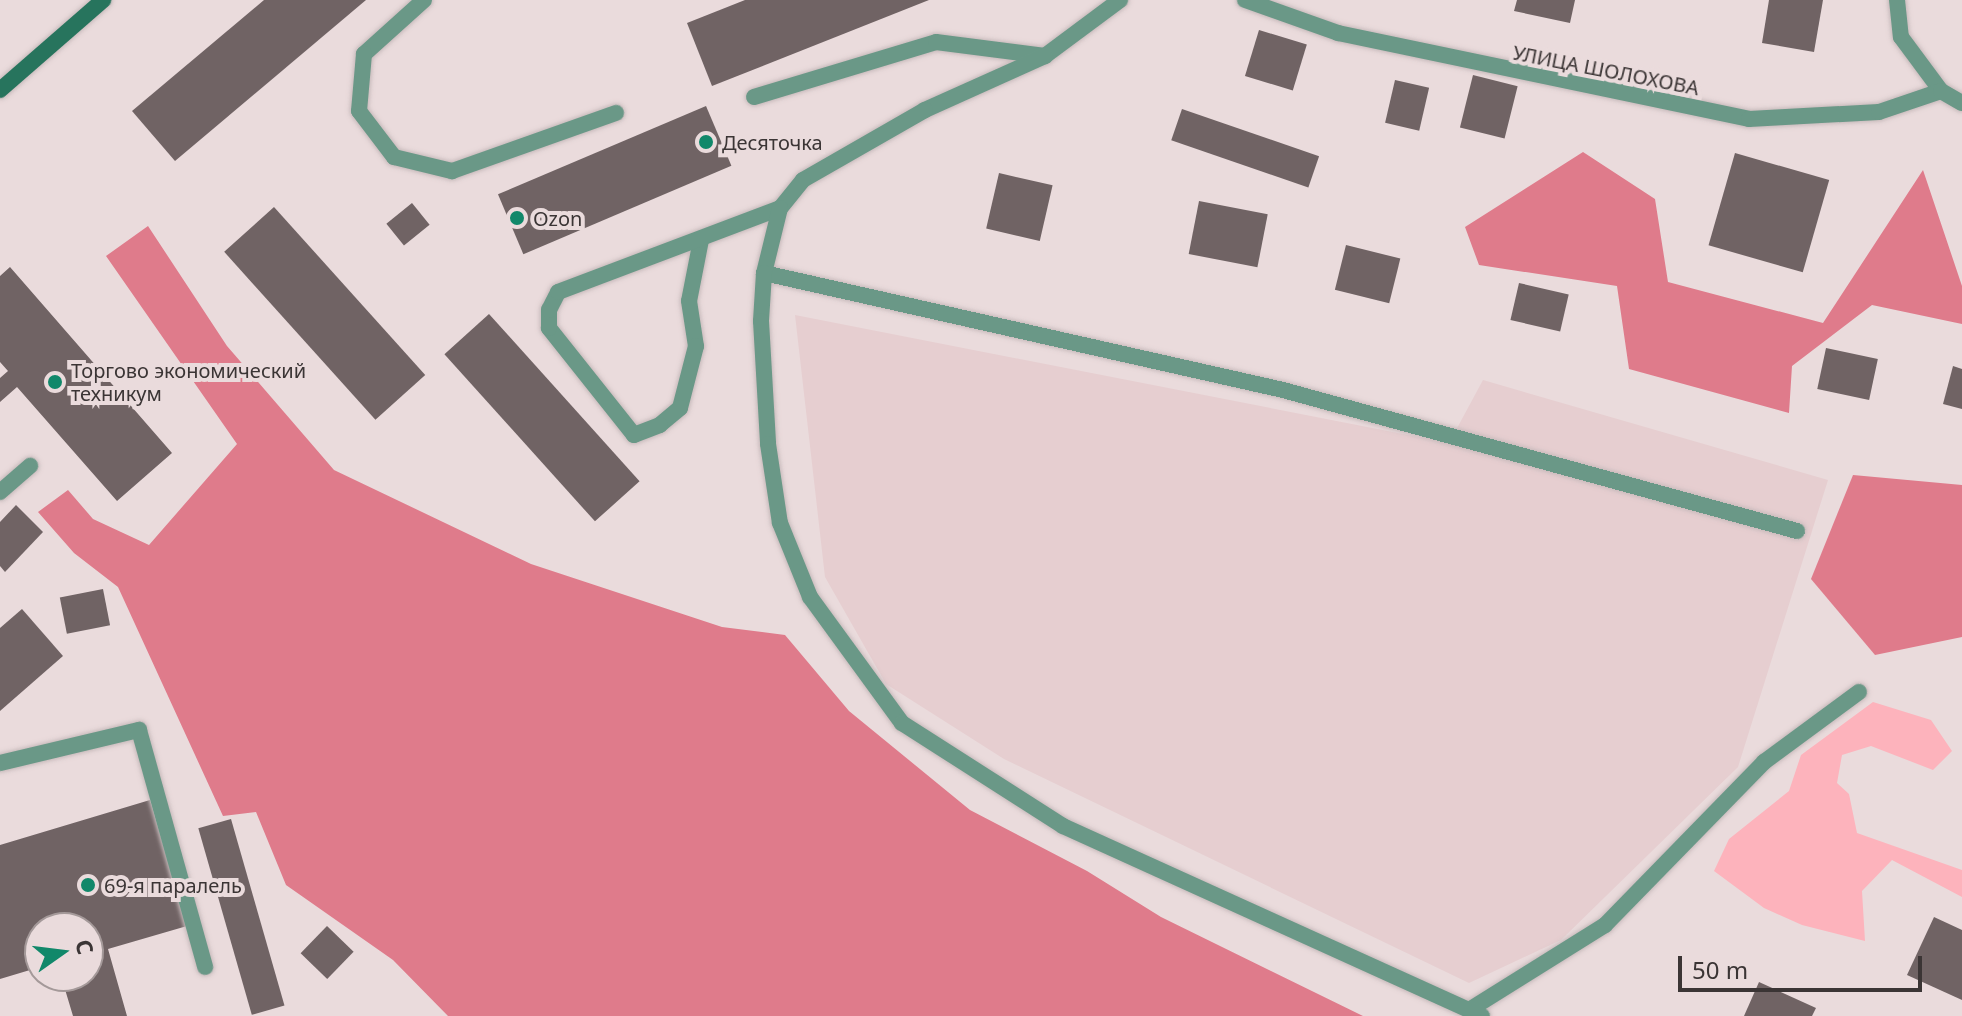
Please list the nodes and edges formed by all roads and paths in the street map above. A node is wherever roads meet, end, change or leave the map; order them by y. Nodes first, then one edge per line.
1 (103, 0) edge
2 (424, 0) edge
3 (1120, 0) edge
4 (1245, 0) edge
5 (1897, 0) edge
6 (1045, 56) junction
7 (0, 90) edge
8 (1941, 91) junction
9 (754, 97) dead end
10 (1962, 103) edge
11 (616, 113) dead end
12 (780, 208) junction
13 (701, 240) junction
14 (764, 273) junction
15 (30, 466) dead end
16 (0, 492) edge
17 (1797, 531) dead end
18 (1859, 692) dead end
19 (0, 763) edge
20 (205, 967) dead end
21 (1475, 1013) edge

1 - 7 street
2 - 11 street
3 - 6 street
4 - 8 street, УЛИЦА ШОЛОХОВА
5 - 8 street
6 - 9 street
6 - 12 street
8 - 10 street
12 - 13 street
12 - 14 street
13 - 13 street
14 - 17 street
14 - 21 street
15 - 16 street
18 - 21 street
19 - 20 street

